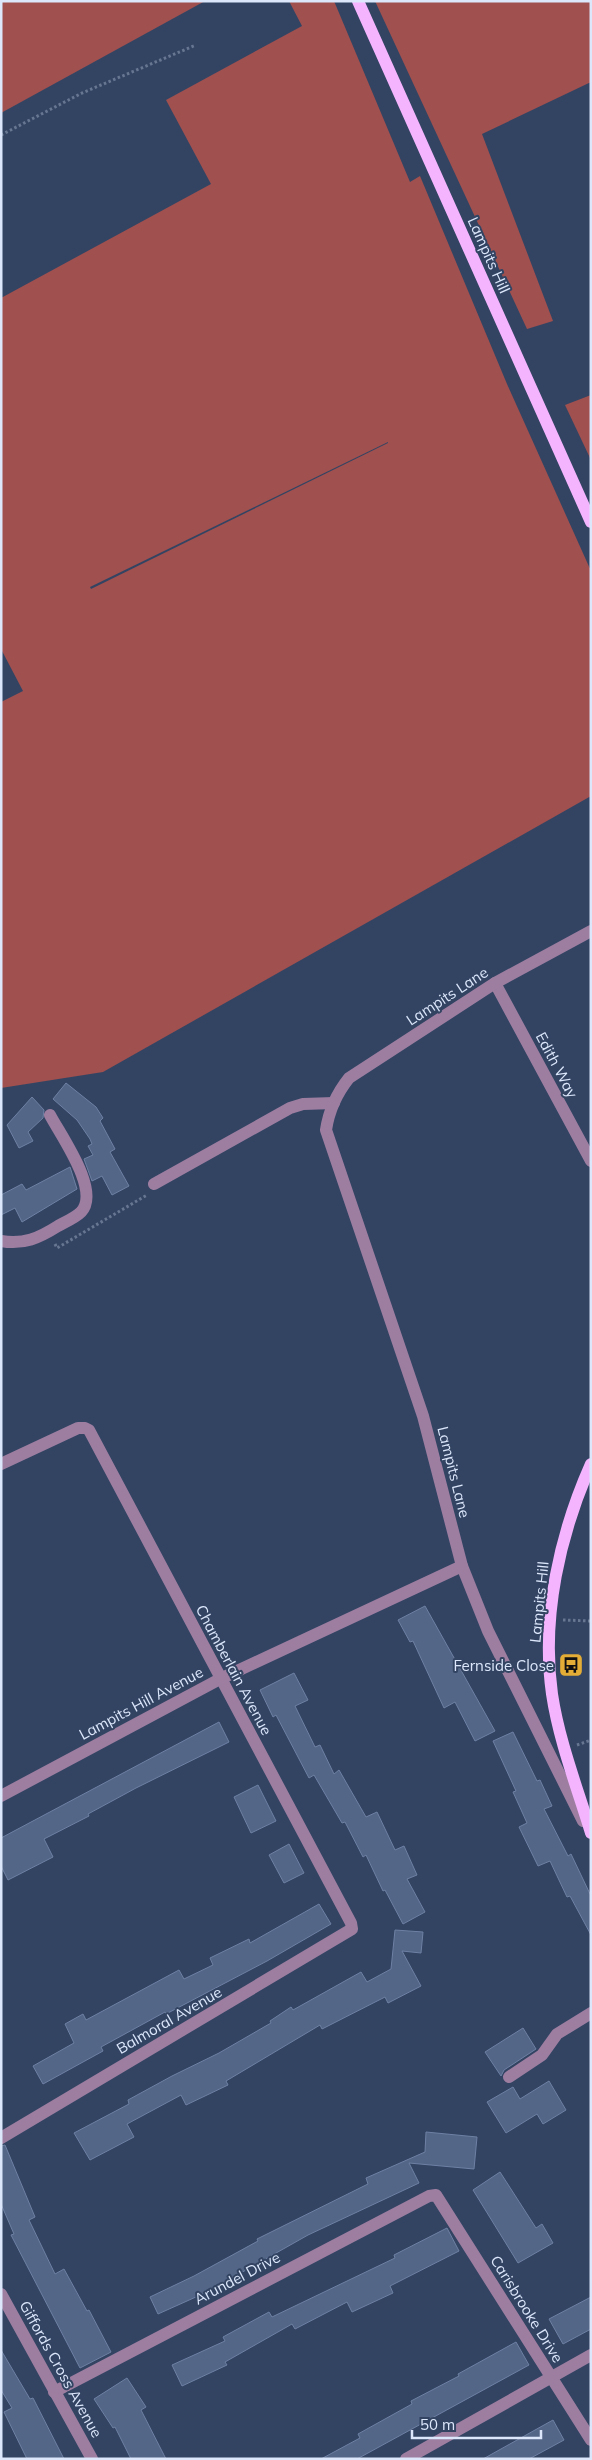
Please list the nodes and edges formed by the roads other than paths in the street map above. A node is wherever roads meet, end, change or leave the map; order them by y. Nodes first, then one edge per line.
1 (358, 1) edge
2 (591, 522) edge
3 (591, 931) edge
4 (495, 983) junction
5 (334, 1103) junction
6 (50, 1115) dead end
7 (591, 1161) edge
8 (154, 1184) road end
9 (1, 1241) edge
10 (1, 1464) edge
11 (591, 1464) edge
12 (462, 1566) junction
13 (220, 1679) junction
14 (1, 1796) edge
15 (591, 1834) edge
16 (352, 1929) joint
17 (591, 2013) edge
18 (509, 2077) dead end
19 (1, 2138) edge
20 (436, 2195) joint
21 (1, 2294) edge
22 (591, 2355) edge
23 (551, 2377) junction
24 (54, 2392) junction
25 (591, 2440) edge
26 (92, 2459) edge
27 (406, 2459) edge

1 - 2 main road, Lampits Hill
3 - 4 street, Lampits Lane
4 - 5 street, Lampits Lane
4 - 7 street, Edith Way
5 - 8 street
5 - 12 street, Lampits Lane
6 - 9 street
10 - 13 street, Chamberlain Avenue
11 - 15 main road, Lampits Hill
12 - 13 street, Lampits Hill Avenue
12 - 15 street, Lampits Lane
13 - 14 street, Lampits Hill Avenue
13 - 16 street, Chamberlain Avenue
16 - 19 street, Balmoral Avenue
17 - 18 street
20 - 23 street, Carisbrooke Drive
20 - 24 street, Arundel Drive
21 - 24 street, Giffords Cross Avenue
22 - 23 street
23 - 25 street, Carisbrooke Drive
23 - 27 street
24 - 26 street, Giffords Cross Avenue

